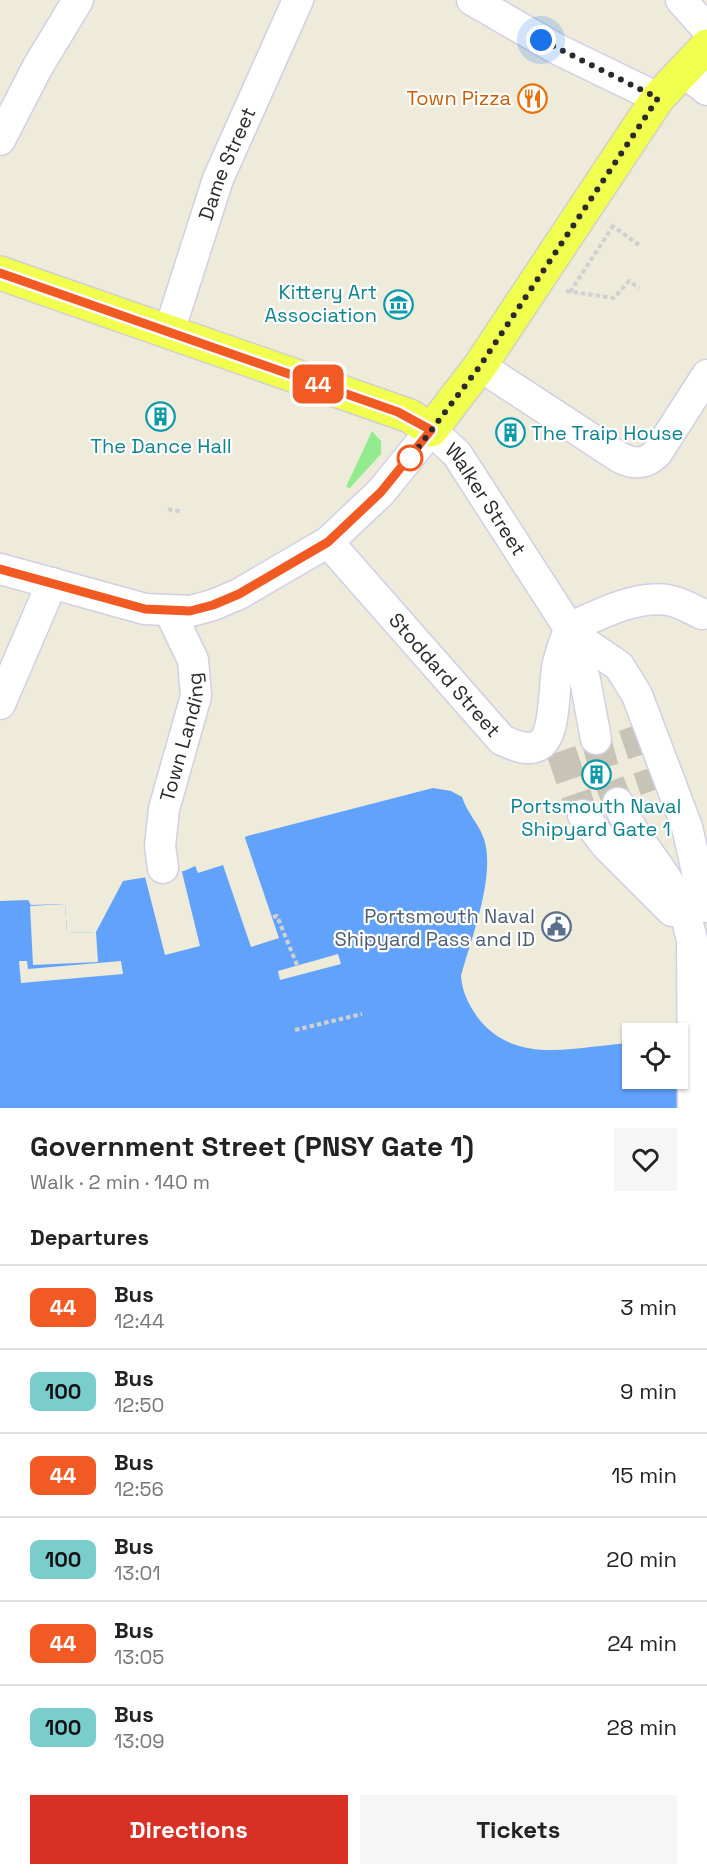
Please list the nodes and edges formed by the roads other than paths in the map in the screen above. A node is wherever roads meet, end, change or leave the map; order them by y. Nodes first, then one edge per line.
1 (78, 0) edge
2 (298, 0) edge
3 (472, 0) edge
4 (681, 0) edge
5 (707, 29) edge
6 (707, 46) edge
7 (695, 81) edge
8 (658, 98) junction
9 (0, 140) edge
10 (0, 273) edge
11 (169, 332) junction
12 (480, 366) junction
13 (707, 375) edge
14 (431, 430) junction
15 (328, 542) junction
16 (0, 569) edge
17 (52, 583) junction
18 (170, 612) junction
19 (702, 614) dead end
20 (578, 639) junction
21 (0, 704) edge
22 (633, 726) tunnel mouth
23 (578, 745) tunnel mouth
24 (655, 790) tunnel mouth
25 (600, 809) tunnel mouth
26 (163, 868) dead end
27 (700, 917) edge
28 (693, 1108) edge

1 - 9 street
2 - 11 street, Dame Street
3 - 8 street
4 - 5 street
6 - 7 main road
7 - 8 main road
8 - 12 main road
10 - 11 main road, Walker Street
11 - 14 main road, Walker Street
12 - 13 street
12 - 14 main road
14 - 15 street
14 - 20 street, Walker Street
15 - 18 street
15 - 20 street, Stoddard Street
16 - 17 street
17 - 18 street
17 - 21 street
18 - 26 street, Town Landing
19 - 20 street
20 - 22 street, Walker Street
20 - 23 street, Walker Street
20 - 27 street
24 - 27 street
25 - 27 street
27 - 28 street

